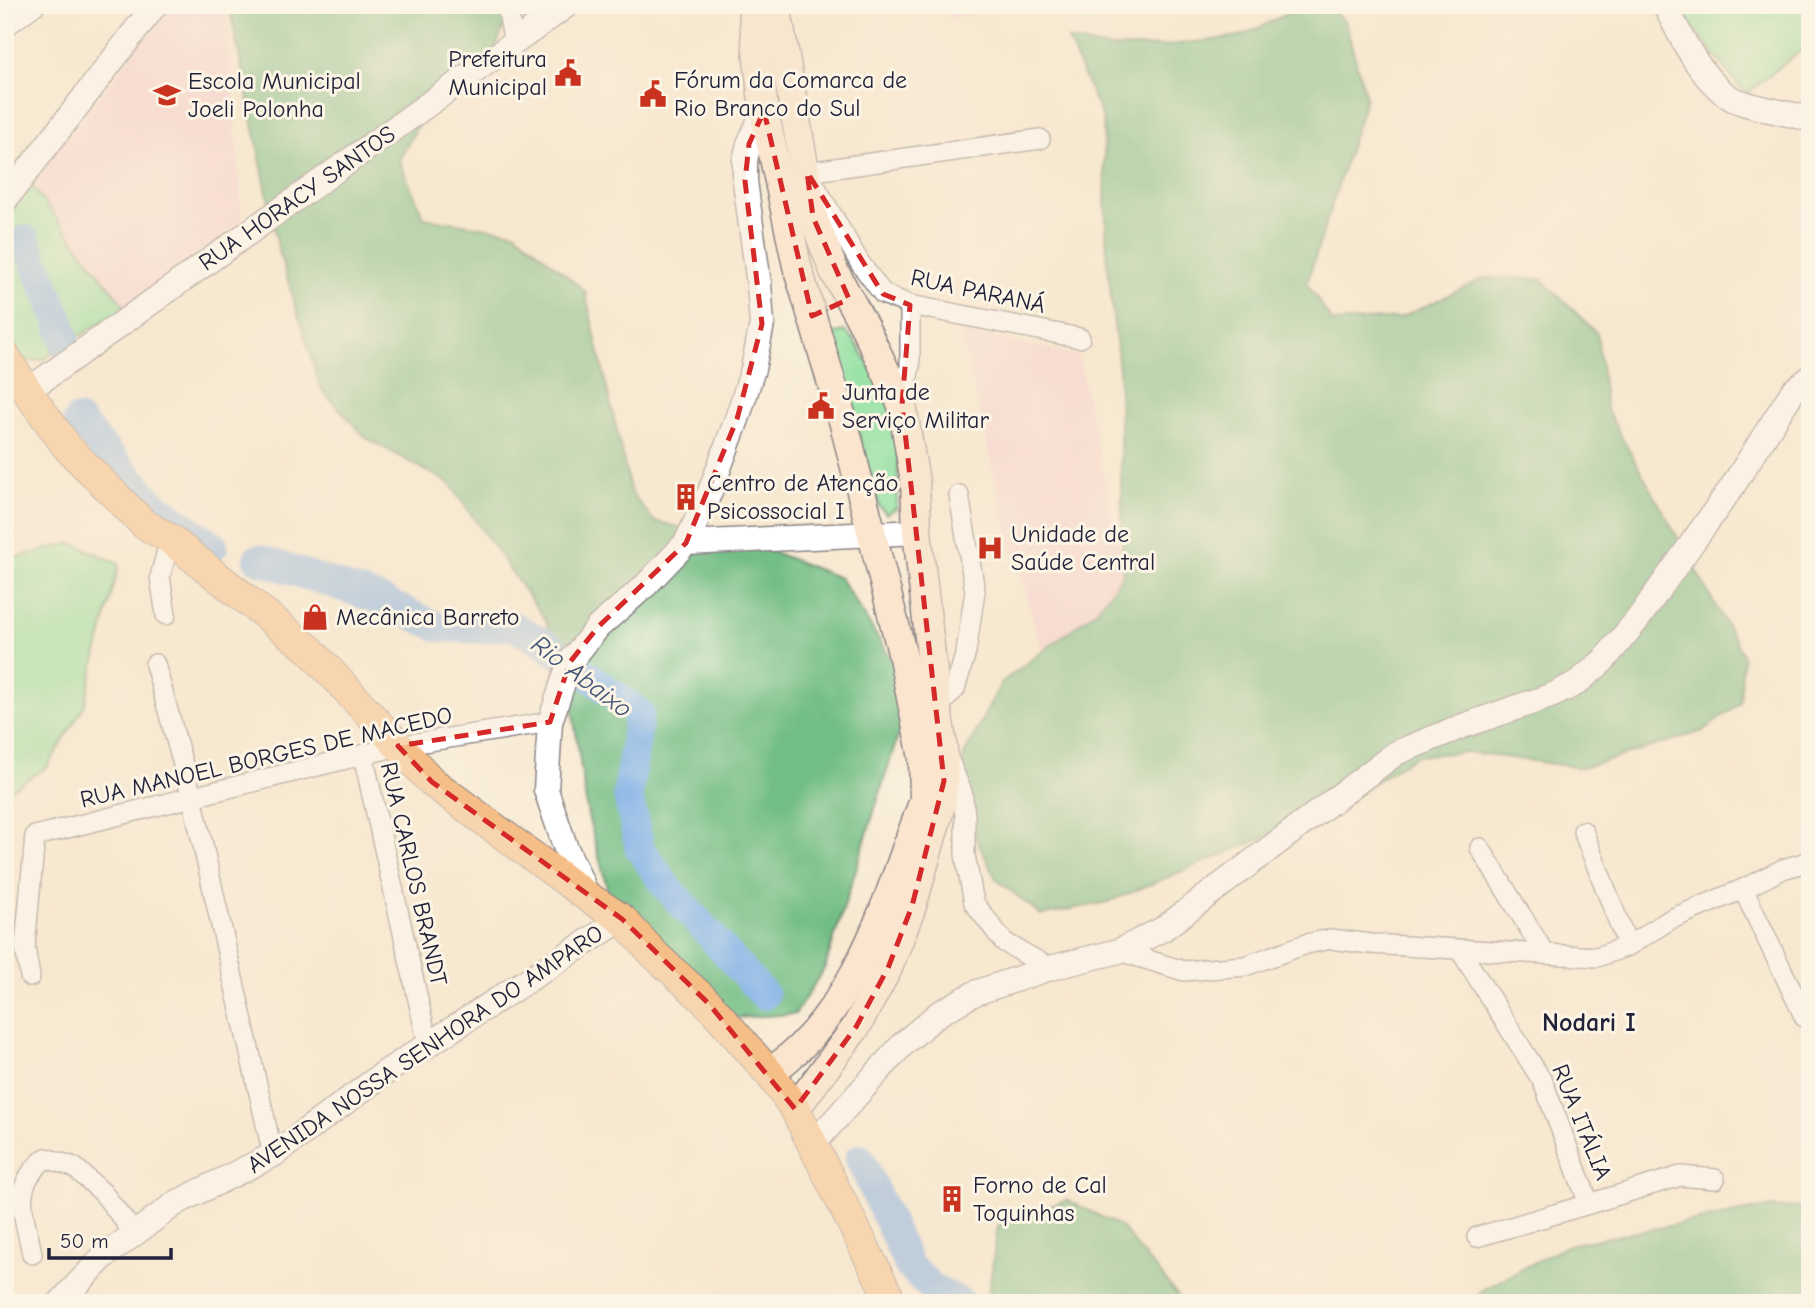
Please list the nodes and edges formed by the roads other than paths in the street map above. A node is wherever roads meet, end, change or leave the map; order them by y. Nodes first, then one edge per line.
1 (35, 5) edge
2 (155, 5) edge
3 (507, 5) edge
4 (567, 5) edge
5 (752, 5) edge
6 (776, 5) edge
7 (1665, 5) edge
8 (5, 27) edge
9 (514, 44) junction
10 (764, 111) junction
11 (1810, 119) edge
12 (1040, 139) dead end
13 (807, 173) junction
14 (6, 198) edge
15 (849, 299) junction
16 (910, 305) junction
17 (812, 316) junction
18 (1080, 338) dead end
19 (5, 356) edge
20 (1810, 378) edge
21 (27, 390) junction
22 (902, 405) junction
23 (959, 495) dead end
24 (917, 532) junction
25 (873, 536) junction
26 (170, 539) junction
27 (686, 543) junction
28 (166, 615) dead end
29 (155, 664) dead end
30 (937, 708) junction
31 (550, 722) junction
32 (398, 746) junction
33 (943, 748) junction
34 (363, 755) junction
35 (192, 797) junction
36 (1583, 831) dead end
37 (1480, 848) dead end
38 (1810, 861) edge
39 (1743, 889) junction
40 (588, 897) junction
41 (622, 919) junction
42 (1628, 946) junction
43 (1460, 950) junction
44 (1119, 951) junction
45 (1545, 954) junction
46 (1050, 968) junction
47 (30, 977) dead end
48 (1810, 1020) edge
49 (428, 1044) junction
50 (769, 1073) junction
51 (795, 1109) junction
52 (814, 1143) junction
53 (273, 1155) junction
54 (1715, 1178) dead end
55 (1589, 1204) junction
56 (134, 1233) junction
57 (1477, 1237) dead end
58 (32, 1254) dead end
59 (60, 1303) edge
60 (892, 1303) edge

1 - 8 street
2 - 14 street
3 - 9 street
4 - 9 street, RUA HORACY SANTOS
5 - 10 main road
6 - 13 main road
7 - 11 street
9 - 21 street, RUA HORACY SANTOS
10 - 17 main road
10 - 27 street
12 - 13 street
13 - 15 main road
13 - 16 street, RUA PARANÁ
15 - 17 main road
15 - 22 main road
16 - 18 street, RUA PARANÁ
16 - 22 street
17 - 25 main road
19 - 21 main road
20 - 44 street
21 - 26 main road
22 - 24 main road
23 - 30 street
24 - 25 street
24 - 30 main road
25 - 27 street
25 - 50 main road
26 - 28 street
26 - 32 main road
27 - 31 street
29 - 35 street
30 - 33 main road
31 - 32 street, RUA MANOEL BORGES DE MACEDO
31 - 40 street
32 - 34 street, RUA MANOEL BORGES DE MACEDO
32 - 40 main road
33 - 46 street
33 - 51 main road
34 - 35 street, RUA MANOEL BORGES DE MACEDO
34 - 49 street, RUA CARLOS BRANDT
35 - 47 street, RUA MANOEL BORGES DE MACEDO
35 - 53 street
36 - 42 street
37 - 45 street
38 - 39 street
39 - 42 street
39 - 48 street
40 - 41 main road
41 - 49 street, AVENIDA NOSSA SENHORA DO AMPARO
41 - 50 main road
42 - 45 street
43 - 44 street
43 - 45 street
43 - 55 street, RUA ITÁLIA
44 - 46 street
46 - 52 street
49 - 53 street, AVENIDA NOSSA SENHORA DO AMPARO
50 - 51 main road
51 - 52 main road
52 - 60 main road
53 - 56 street, AVENIDA NOSSA SENHORA DO AMPARO
54 - 55 street, RUA ITÁLIA
55 - 57 street
56 - 58 street
56 - 59 street, AVENIDA NOSSA SENHORA DO AMPARO

